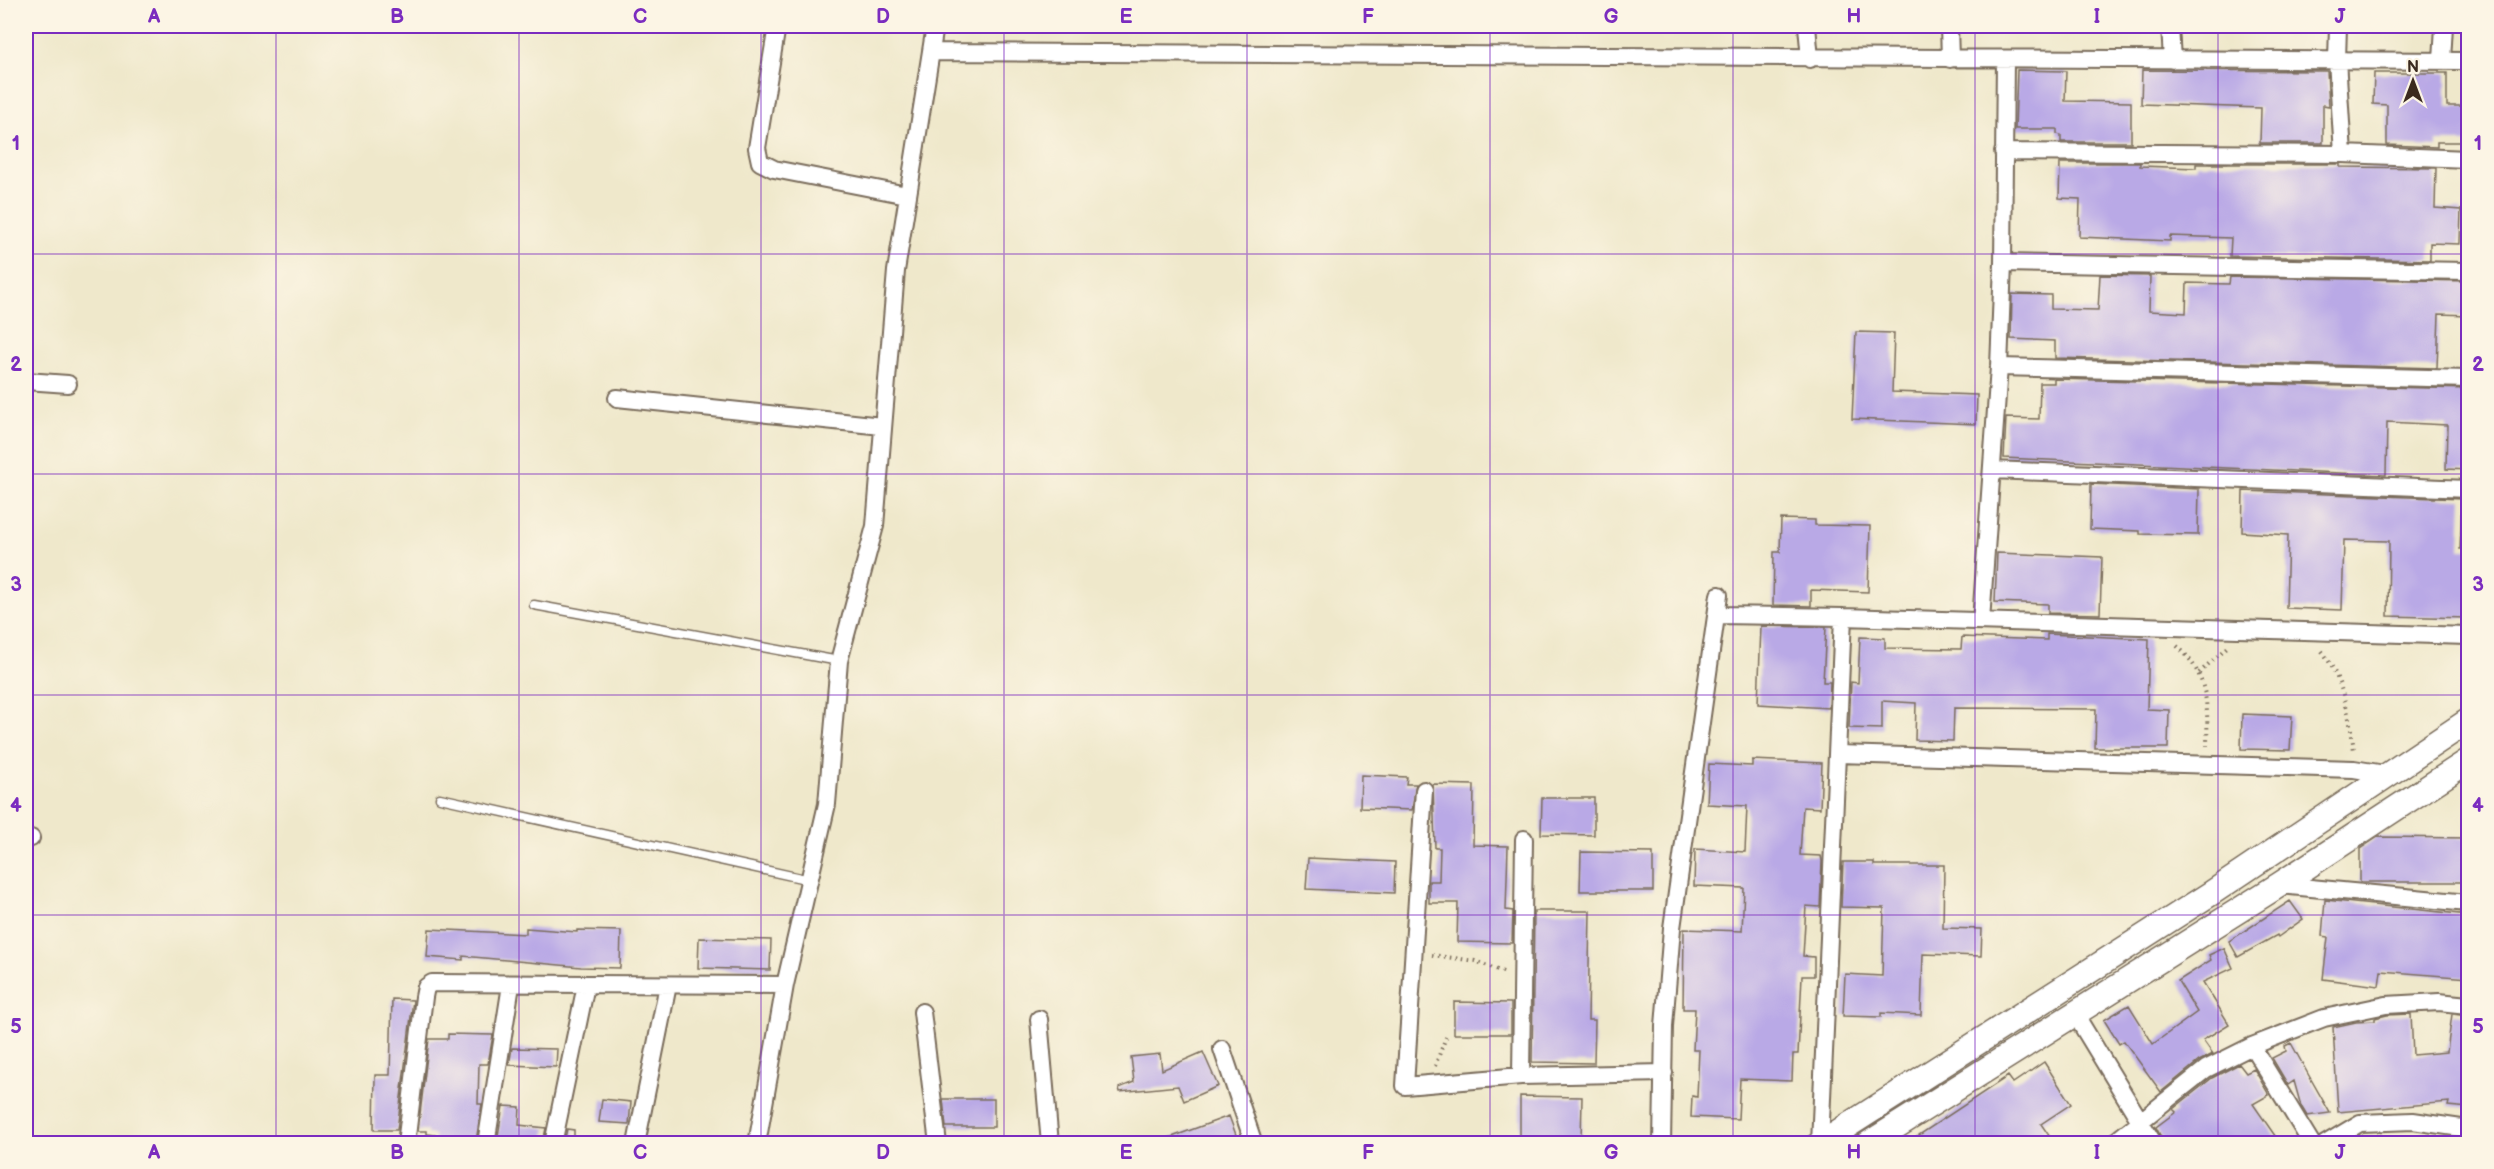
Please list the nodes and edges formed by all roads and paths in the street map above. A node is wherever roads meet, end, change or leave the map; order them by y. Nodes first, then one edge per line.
1 (777, 26) edge
2 (935, 26) edge
3 (1807, 26) edge
4 (1949, 26) edge
5 (2170, 26) edge
6 (2338, 26) edge
7 (2444, 26) edge
8 (931, 52) junction
9 (1810, 58) junction
10 (1950, 59) junction
11 (2005, 59) junction
12 (2172, 60) junction
13 (2337, 60) junction
14 (2442, 60) junction
15 (2469, 60) edge
16 (2003, 152) junction
17 (2343, 154) junction
18 (2469, 159) edge
19 (907, 195) junction
20 (2003, 263) junction
21 (2469, 271) edge
22 (1999, 367) junction
23 (2469, 379) edge
24 (26, 381) edge
25 (68, 384) dead end
26 (617, 398) dead end
27 (882, 426) junction
28 (1992, 470) junction
29 (2469, 489) edge
30 (1719, 595) dead end
31 (534, 605) dead end
32 (1717, 615) junction
33 (1843, 616) junction
34 (1981, 621) junction
35 (2154, 626) junction
36 (2246, 629) junction
37 (2308, 631) junction
38 (2469, 636) edge
39 (838, 661) junction
40 (2199, 673) junction
41 (2469, 721) edge
42 (1838, 754) junction
43 (2469, 761) edge
44 (2207, 765) junction
45 (2354, 769) junction
46 (2391, 775) junction
47 (1424, 790) dead end
48 (440, 798) dead end
49 (1524, 839) dead end
50 (811, 880) junction
51 (2279, 885) junction
52 (2469, 903) edge
53 (1413, 954) junction
54 (1510, 975) dead end
55 (511, 985) junction
56 (586, 985) junction
57 (668, 985) junction
58 (785, 985) junction
59 (2469, 1005) edge
60 (922, 1012) dead end
61 (2075, 1014) junction
62 (1039, 1019) dead end
63 (1446, 1036) dead end
64 (2252, 1046) junction
65 (1222, 1049) dead end
66 (1664, 1073) junction
67 (1521, 1076) junction
68 (1430, 1084) junction
69 (2140, 1122) junction
70 (2469, 1128) edge
71 (406, 1143) edge
72 (486, 1143) edge
73 (553, 1143) edge
74 (636, 1143) edge
75 (757, 1143) edge
76 (938, 1143) edge
77 (1050, 1143) edge
78 (1254, 1143) edge
79 (1662, 1143) edge
80 (1819, 1143) edge
81 (1868, 1143) edge
82 (2112, 1143) edge
83 (2154, 1143) edge
84 (2312, 1143) edge
85 (2325, 1143) edge

1 - 19 street
2 - 8 street
3 - 9 street
4 - 10 street
5 - 12 street
6 - 13 street
7 - 14 street
8 - 9 street
8 - 19 street
9 - 10 street
10 - 11 street
11 - 12 street
11 - 16 street
12 - 13 street
13 - 14 street
13 - 17 street
14 - 15 street
16 - 17 street
16 - 20 street
17 - 18 street
19 - 27 street
20 - 21 street
20 - 22 street
22 - 23 street
22 - 28 street
24 - 25 street
26 - 27 street
27 - 39 street
28 - 29 street
28 - 34 street
30 - 32 street
31 - 39 lane
32 - 33 street
32 - 66 street
33 - 34 street
33 - 42 street
34 - 35 street
35 - 36 street
35 - 40 path
36 - 37 street
36 - 40 path
37 - 38 street
37 - 45 path
39 - 50 street
40 - 44 path
41 - 46 main road
42 - 44 street
42 - 80 street
43 - 51 main road
44 - 45 street
45 - 46 street
46 - 80 main road
47 - 53 street
48 - 50 lane
49 - 67 street
50 - 58 street
51 - 52 street
51 - 61 main road
53 - 54 path
53 - 68 street
55 - 56 street
55 - 71 street
55 - 72 street
56 - 57 street
56 - 73 street
57 - 58 street
57 - 74 street
58 - 75 street
59 - 64 street
60 - 76 street
61 - 69 street
61 - 81 main road
62 - 77 street
63 - 68 path
64 - 69 street
64 - 84 street
65 - 78 street
66 - 67 street
66 - 79 street
67 - 68 street
69 - 82 street
69 - 83 street
70 - 85 street

